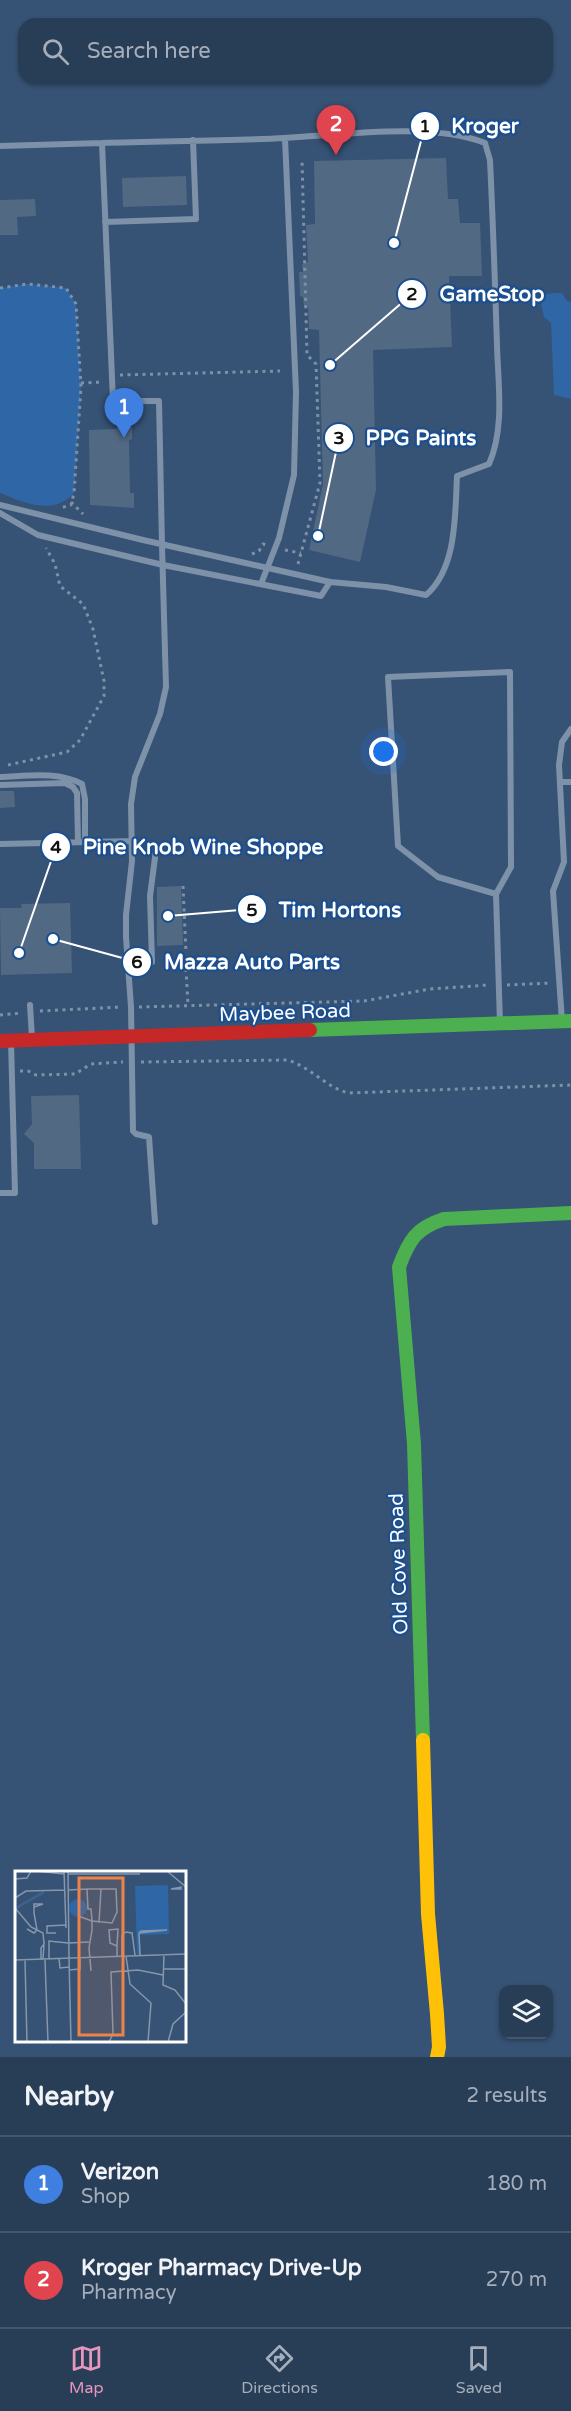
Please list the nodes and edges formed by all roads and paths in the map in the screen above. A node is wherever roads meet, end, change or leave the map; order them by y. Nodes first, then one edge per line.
1 (285, 138) junction
2 (193, 140) junction
3 (102, 143) junction
4 (0, 146) edge
5 (302, 159) dead end
6 (105, 222) junction
7 (280, 371) dead end
8 (119, 375) dead end
9 (103, 382) dead end
10 (81, 383) dead end
11 (0, 505) edge
12 (0, 513) edge
13 (162, 545) junction
14 (286, 550) dead end
15 (301, 553) junction
16 (163, 565) junction
17 (298, 565) dead end
18 (266, 568) junction
19 (330, 582) junction
20 (261, 584) junction
21 (571, 729) edge
22 (0, 777) edge
23 (560, 782) junction
24 (571, 782) edge
25 (0, 785) edge
26 (562, 827) junction
27 (571, 827) edge
28 (133, 841) junction
29 (82, 842) junction
30 (0, 844) edge
31 (156, 850) dead end
32 (567, 862) edge
33 (183, 886) dead end
34 (496, 894) junction
35 (186, 953) dead end
36 (152, 962) dead end
37 (186, 969) dead end
38 (560, 983) junction
39 (499, 985) junction
40 (30, 1005) dead end
41 (188, 1005) junction
42 (131, 1007) junction
43 (66, 1009) dead end
44 (567, 1021) edge
45 (500, 1024) junction
46 (131, 1036) junction
47 (33, 1040) junction
48 (5, 1041) edge
49 (132, 1062) junction
50 (12, 1071) junction
51 (571, 1085) edge
52 (0, 1193) edge
53 (571, 1213) edge
54 (155, 1222) dead end
55 (437, 2057) edge

1 - 2 lane
1 - 18 lane
1 - 19 lane
2 - 3 lane
2 - 6 lane
3 - 4 lane
3 - 6 lane
5 - 15 path
6 - 13 lane
7 - 8 path
9 - 10 path
11 - 13 lane
12 - 16 lane
13 - 16 lane
13 - 18 lane
14 - 15 path
15 - 17 path
16 - 20 lane
16 - 28 lane
18 - 19 lane
18 - 20 lane
19 - 20 lane
21 - 23 lane
22 - 29 lane
23 - 24 lane
23 - 26 lane
25 - 29 lane
26 - 27 lane
26 - 32 lane
28 - 29 lane
28 - 42 lane
29 - 30 lane
31 - 36 lane
32 - 38 lane
33 - 35 path
34 - 34 lane
34 - 39 lane
37 - 41 path
38 - 39 path
38 - 44 lane
39 - 41 path
39 - 45 lane
40 - 47 lane
41 - 42 path
42 - 43 path
42 - 46 lane
44 - 45 street, Maybee Road
45 - 46 street, Maybee Road
46 - 47 street, Maybee Road
46 - 49 lane
47 - 48 street, Maybee Road
48 - 50 lane
49 - 50 path
49 - 51 path
49 - 54 lane
50 - 52 lane
53 - 55 street, Old Cove Road

